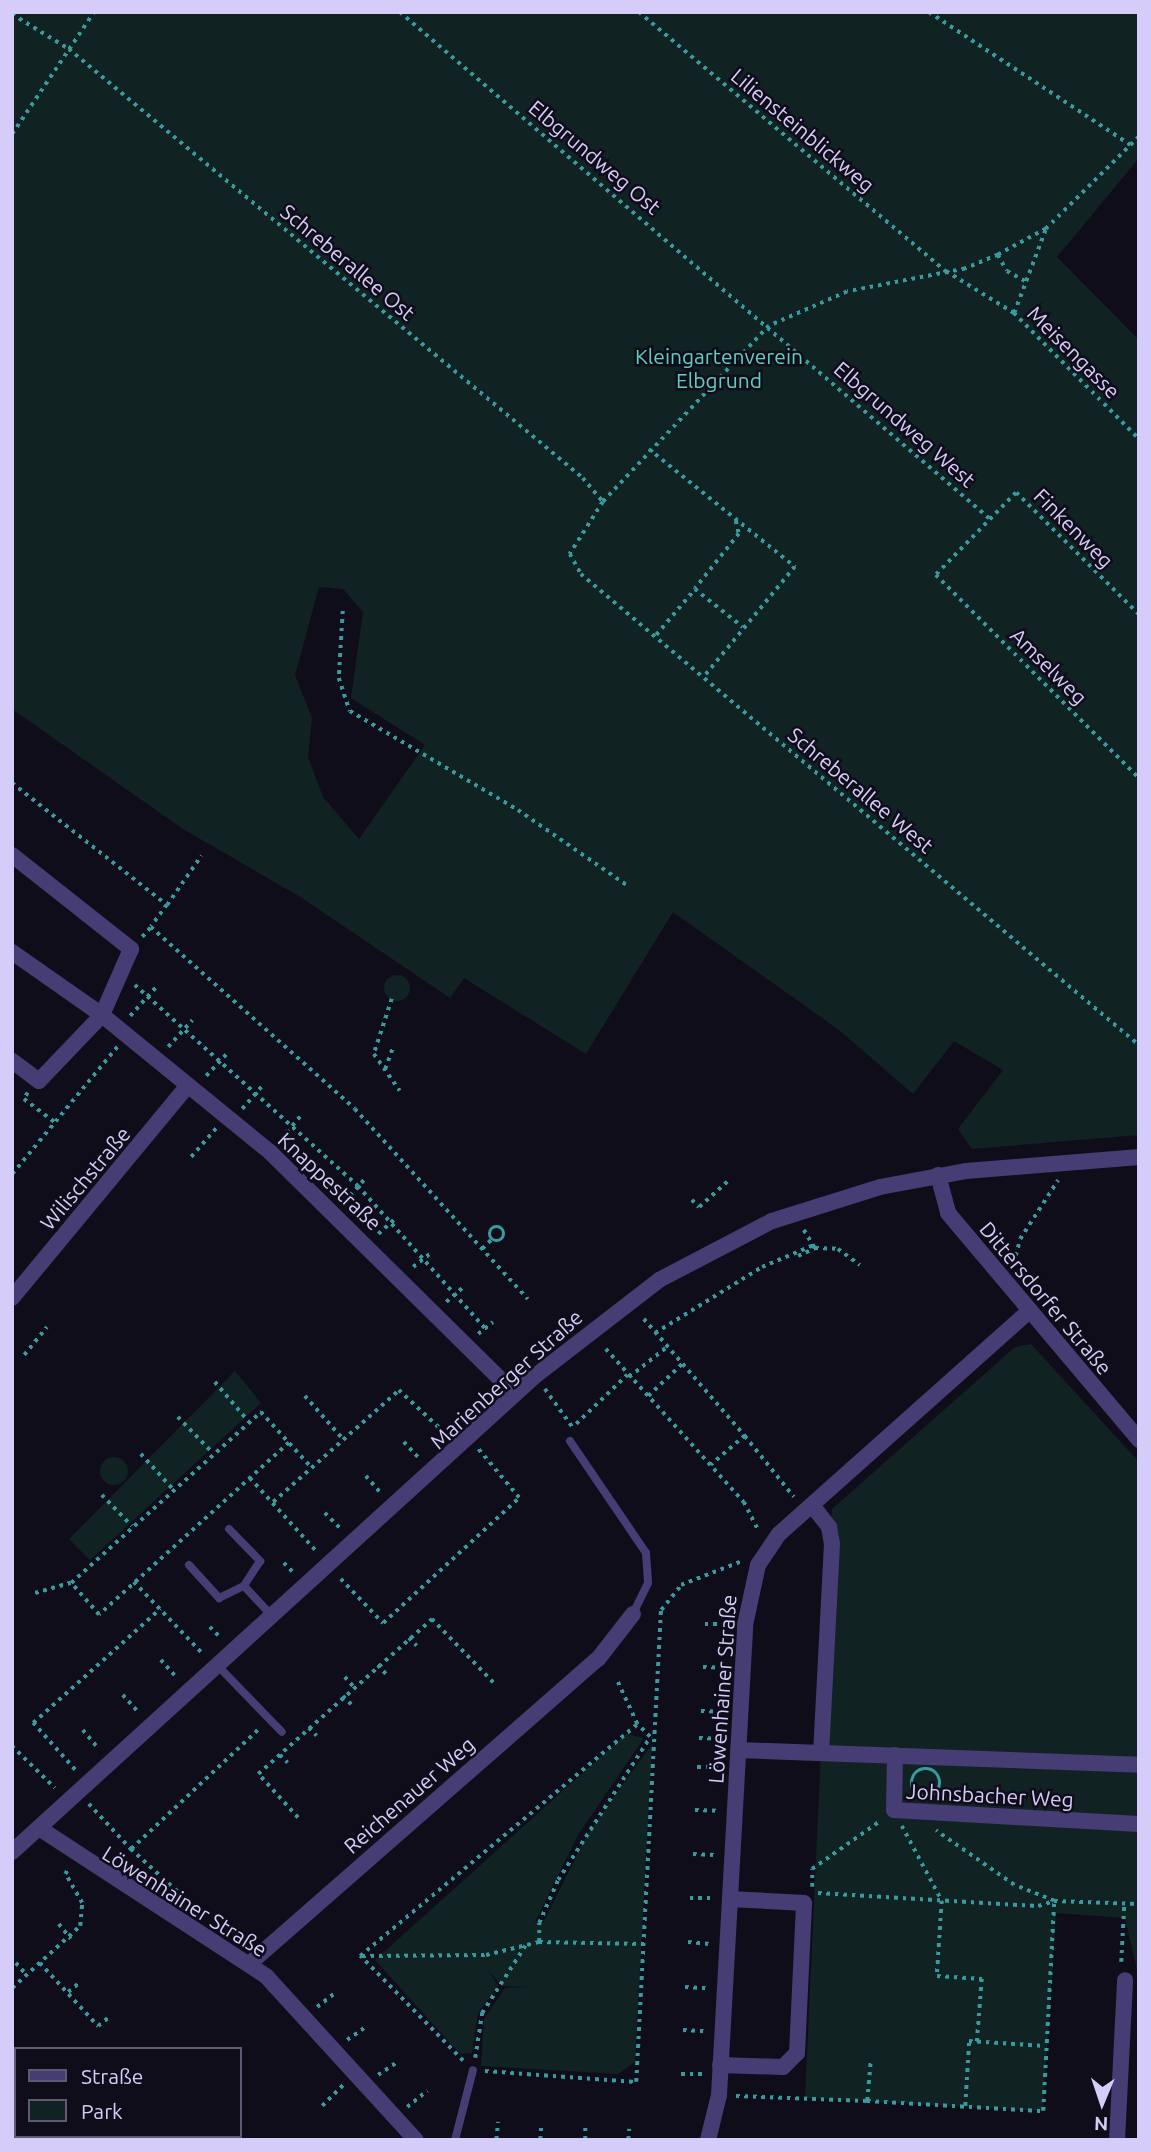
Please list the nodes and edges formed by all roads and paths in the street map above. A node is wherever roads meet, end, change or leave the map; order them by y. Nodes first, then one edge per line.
1 (94, 12) edge
2 (400, 12) edge
3 (639, 12) edge
4 (929, 12) edge
5 (12, 14) edge
6 (69, 49) junction
7 (12, 134) edge
8 (1139, 138) edge
9 (1132, 146) junction
10 (1046, 229) junction
11 (998, 255) junction
12 (946, 271) junction
13 (1027, 282) junction
14 (1014, 313) junction
15 (769, 326) junction
16 (1139, 439) edge
17 (649, 449) junction
18 (603, 502) junction
19 (989, 518) junction
20 (735, 519) junction
21 (695, 589) junction
22 (343, 611) dead end
23 (1139, 615) edge
24 (743, 627) junction
25 (656, 635) junction
26 (703, 678) junction
27 (1139, 778) edge
28 (12, 783) edge
29 (12, 855) edge
30 (201, 856) dead end
31 (628, 886) dead end
32 (167, 905) junction
33 (151, 927) junction
34 (131, 949) junction
35 (12, 952) edge
36 (120, 972) junction
37 (156, 987) dead end
38 (148, 996) junction
39 (392, 999) dead end
40 (102, 1015) junction
41 (192, 1020) dead end
42 (184, 1027) junction
43 (124, 1032) junction
44 (1139, 1045) edge
45 (393, 1046) dead end
46 (228, 1052) dead end
47 (220, 1059) junction
48 (157, 1060) junction
49 (12, 1061) edge
50 (385, 1069) junction
51 (39, 1081) junction
52 (264, 1084) dead end
53 (191, 1087) junction
54 (401, 1091) dead end
55 (256, 1092) junction
56 (300, 1116) dead end
57 (229, 1118) junction
58 (55, 1122) junction
59 (293, 1124) junction
60 (270, 1152) junction
61 (191, 1157) dead end
62 (1139, 1157) edge
63 (13, 1171) edge
64 (938, 1175) junction
65 (364, 1180) dead end
66 (729, 1180) dead end
67 (1058, 1180) dead end
68 (358, 1186) junction
69 (692, 1200) dead end
70 (344, 1202) dead end
71 (794, 1212) junction
72 (397, 1217) dead end
73 (391, 1222) junction
74 (377, 1234) dead end
75 (492, 1239) dead end
76 (815, 1247) junction
77 (482, 1249) junction
78 (430, 1253) dead end
79 (798, 1256) dead end
80 (424, 1259) junction
81 (860, 1265) dead end
82 (412, 1268) dead end
83 (1000, 1278) junction
84 (462, 1288) dead end
85 (455, 1294) junction
86 (12, 1298) edge
87 (527, 1299) dead end
88 (448, 1300) dead end
89 (1027, 1313) junction
90 (645, 1319) dead end
91 (492, 1322) dead end
92 (47, 1327) dead end
93 (655, 1333) junction
94 (668, 1346) junction
95 (606, 1349) dead end
96 (24, 1355) dead end
97 (683, 1363) junction
98 (535, 1376) junction
99 (628, 1376) junction
100 (215, 1382) dead end
101 (515, 1394) junction
102 (305, 1396) dead end
103 (648, 1396) junction
104 (178, 1417) dead end
105 (250, 1422) junction
106 (576, 1424) junction
107 (447, 1436) dead end
108 (745, 1436) junction
109 (343, 1439) junction
110 (470, 1439) junction
111 (1139, 1440) edge
112 (570, 1441) joint
113 (404, 1442) dead end
114 (289, 1443) junction
115 (213, 1453) junction
116 (141, 1454) dead end
117 (421, 1460) dead end
118 (711, 1465) junction
119 (312, 1468) junction
120 (366, 1476) dead end
121 (250, 1478) junction
122 (173, 1489) junction
123 (382, 1494) dead end
124 (102, 1495) dead end
125 (274, 1502) junction
126 (809, 1508) junction
127 (326, 1513) dead end
128 (132, 1526) junction
129 (229, 1529) dead end
130 (343, 1530) dead end
131 (761, 1536) dead end
132 (317, 1553) dead end
133 (744, 1561) dead end
134 (189, 1565) dead end
135 (341, 1579) dead end
136 (134, 1582) junction
137 (71, 1583) junction
138 (244, 1586) junction
139 (35, 1593) dead end
140 (160, 1609) junction
141 (633, 1615) joint
142 (272, 1616) junction
143 (705, 1624) dead end
144 (731, 1624) dead end
145 (409, 1638) junction
146 (417, 1646) dead end
147 (203, 1654) dead end
148 (161, 1660) dead end
149 (217, 1665) junction
150 (378, 1665) junction
151 (703, 1667) dead end
152 (729, 1668) dead end
153 (386, 1674) dead end
154 (345, 1677) dead end
155 (177, 1678) dead end
156 (618, 1681) dead end
157 (494, 1683) dead end
158 (353, 1686) junction
159 (122, 1695) dead end
160 (343, 1696) junction
161 (352, 1705) dead end
162 (701, 1711) dead end
163 (726, 1712) dead end
164 (139, 1713) dead end
165 (268, 1721) junction
166 (637, 1724) junction
167 (309, 1728) junction
168 (83, 1730) dead end
169 (282, 1732) dead end
170 (317, 1736) dead end
171 (664, 1736) dead end
172 (653, 1737) junction
173 (12, 1746) edge
174 (99, 1749) dead end
175 (738, 1750) junction
176 (821, 1753) junction
177 (279, 1755) junction
178 (895, 1755) junction
179 (288, 1763) dead end
180 (1139, 1765) edge
181 (698, 1767) dead end
182 (723, 1768) dead end
183 (75, 1770) dead end
184 (941, 1784) joint
185 (55, 1789) dead end
186 (88, 1803) dead end
187 (695, 1810) dead end
188 (721, 1811) dead end
189 (894, 1811) junction
190 (918, 1812) junction
191 (298, 1818) dead end
192 (1139, 1824) edge
193 (38, 1828) junction
194 (15, 1845) edge
195 (131, 1849) junction
196 (693, 1854) dead end
197 (720, 1855) dead end
198 (76, 1857) junction
199 (690, 1898) dead end
200 (724, 1898) junction
201 (942, 1901) junction
202 (1054, 1901) junction
203 (1124, 1904) junction
204 (1139, 1904) edge
205 (199, 1916) dead end
206 (59, 1924) dead end
207 (71, 1939) junction
208 (539, 1942) junction
209 (688, 1942) dead end
210 (644, 1944) junction
211 (715, 1944) dead end
212 (525, 1945) junction
213 (360, 1956) junction
214 (16, 1963) dead end
215 (40, 1963) junction
216 (249, 1964) junction
217 (27, 1975) junction
218 (1125, 1980) joint
219 (79, 1983) dead end
220 (685, 1987) dead end
221 (12, 1988) edge
222 (713, 1988) dead end
223 (68, 1992) junction
224 (336, 1992) dead end
225 (316, 2008) dead end
226 (109, 2017) dead end
227 (367, 2026) dead end
228 (683, 2030) dead end
229 (710, 2031) dead end
230 (1132, 2040) edge
231 (345, 2042) dead end
232 (977, 2042) junction
233 (1045, 2046) junction
234 (399, 2061) dead end
235 (870, 2063) dead end
236 (473, 2070) junction
237 (714, 2070) junction
238 (355, 2073) junction
239 (681, 2074) dead end
240 (377, 2076) dead end
241 (427, 2091) dead end
242 (719, 2095) junction
243 (867, 2101) junction
244 (322, 2106) dead end
245 (965, 2106) junction
246 (406, 2109) dead end
247 (498, 2122) dead end
248 (541, 2124) dead end
249 (585, 2126) dead end
250 (629, 2129) dead end
251 (416, 2140) edge
252 (455, 2140) edge
253 (496, 2140) edge
254 (540, 2140) edge
255 (584, 2140) edge
256 (628, 2140) edge
257 (708, 2140) edge
258 (1117, 2140) edge

1 - 6 path
2 - 15 path, Elbgrundweg Ost
3 - 12 path, Liliensteinblickweg
4 - 9 path
5 - 6 path, Schreberallee Ost
6 - 7 path
6 - 18 path, Schreberallee Ost
8 - 9 path
9 - 10 path
10 - 11 path
10 - 13 path
11 - 12 path
11 - 13 path
12 - 14 path, Meisengasse
12 - 15 path
13 - 14 path
14 - 16 path, Meisengasse
15 - 17 path
15 - 19 path, Elbgrundweg West
17 - 18 path
17 - 20 path
18 - 25 path, Schreberallee West
19 - 23 path, Finkenweg
19 - 27 path, Amselweg
20 - 21 path
20 - 24 path
21 - 24 path
21 - 25 path
22 - 31 path
24 - 26 path
25 - 26 path, Schreberallee West
26 - 44 path, Schreberallee West
28 - 32 path
29 - 34 street
30 - 32 path
32 - 33 path
33 - 34 path
33 - 77 path
34 - 36 street
35 - 40 street, Knappestraße
36 - 38 path
36 - 40 street
37 - 38 path
38 - 42 path
38 - 43 path
39 - 50 path
40 - 43 street, Knappestraße
40 - 51 street
41 - 42 path
42 - 47 path
42 - 48 path
43 - 48 street, Knappestraße
43 - 58 path
45 - 50 path
46 - 47 path
47 - 53 path
47 - 55 path
48 - 53 street, Knappestraße
49 - 51 street
50 - 54 path
51 - 58 path
52 - 55 path
53 - 57 street, Knappestraße
53 - 86 street, Wilischstraße
55 - 57 path
55 - 59 path
56 - 59 path
57 - 60 street, Knappestraße
57 - 61 path
58 - 63 path
59 - 60 path
59 - 68 path
60 - 101 street, Knappestraße
62 - 64 street, Marienberger Straße
64 - 71 street, Marienberger Straße
64 - 83 street, Dittersdorfer Straße
65 - 68 path
66 - 69 path
67 - 83 path
68 - 70 path
68 - 73 path
71 - 76 path
71 - 98 street, Marienberger Straße
72 - 73 path
73 - 74 path
73 - 80 path
75 - 77 path
76 - 79 path
76 - 81 path
76 - 93 path
77 - 87 path
78 - 80 path
80 - 82 path
80 - 85 path
83 - 89 street, Dittersdorfer Straße
84 - 85 path
85 - 88 path
85 - 91 path
89 - 111 street, Dittersdorfer Straße
89 - 126 street, Löwenhainer Straße
90 - 93 path
92 - 96 path
93 - 94 path
94 - 97 path
94 - 99 path
95 - 99 path
97 - 103 path
97 - 108 path
98 - 101 street, Marienberger Straße
98 - 106 path
99 - 103 path
99 - 106 path
100 - 105 path
101 - 110 street, Marienberger Straße
102 - 109 path
103 - 118 path
104 - 115 path
105 - 114 path
105 - 115 path
106 - 112 path
107 - 109 path
108 - 118 path
108 - 126 path
109 - 119 path
110 - 135 path
110 - 142 street, Marienberger Straße
112 - 141 lane, Reichenauer Weg
113 - 117 path
114 - 119 path
114 - 121 path
115 - 122 path
116 - 122 path
118 - 131 path
119 - 125 path
120 - 123 path
121 - 125 path
121 - 136 path
122 - 128 path
124 - 128 path
125 - 132 path
126 - 175 street, Löwenhainer Straße
126 - 176 street
127 - 130 path
128 - 137 path
129 - 138 lane
133 - 172 path
134 - 138 lane
136 - 137 path
136 - 140 path
137 - 139 path
138 - 142 lane
140 - 147 path
140 - 183 path
141 - 216 street, Reichenauer Weg
142 - 149 street, Marienberger Straße
143 - 144 path
145 - 146 path
145 - 150 path
145 - 157 path
148 - 155 path
149 - 165 lane
149 - 193 street, Marienberger Straße
150 - 153 path
150 - 158 path
151 - 152 path
154 - 158 path
156 - 166 path
158 - 160 path
159 - 164 path
160 - 161 path
160 - 167 path
162 - 163 path
165 - 169 lane
165 - 195 path
166 - 172 path
166 - 213 path
167 - 170 path
167 - 177 path
168 - 174 path
171 - 172 path
172 - 208 path
172 - 210 path
173 - 185 path
175 - 176 street, Johnsbacher Weg
175 - 200 street, Löwenhainer Straße
176 - 178 street, Johnsbacher Weg
177 - 179 path
177 - 191 path
178 - 180 street, Johnsbacher Weg
178 - 189 street, Johnsbacher Weg
181 - 182 path
184 - 184 path
186 - 195 path
187 - 188 path
189 - 190 street, Johnsbacher Weg
189 - 201 path
189 - 201 path
190 - 192 street, Johnsbacher Weg
190 - 202 path
193 - 194 street, Marienberger Straße
193 - 198 street, Löwenhainer Straße
195 - 205 path
196 - 197 path
198 - 207 path
198 - 216 street, Löwenhainer Straße
199 - 200 path
200 - 237 street, Löwenhainer Straße
200 - 237 street
201 - 202 path
201 - 232 path
202 - 203 path
202 - 233 path
203 - 204 path
203 - 218 path
206 - 207 path
207 - 215 path
208 - 210 path
208 - 212 path
209 - 211 path
210 - 236 path
212 - 213 path
212 - 236 path
213 - 236 path
214 - 217 path
215 - 217 path
215 - 223 path
216 - 238 street, Löwenhainer Straße
217 - 221 path
218 - 230 street
219 - 223 path
220 - 222 path
223 - 226 path
224 - 225 path
227 - 231 path
228 - 229 path
230 - 258 street
232 - 233 path
232 - 245 path
233 - 245 path
234 - 240 path
235 - 243 path
236 - 252 lane
237 - 239 path
237 - 242 street, Löwenhainer Straße
238 - 244 path
238 - 251 street, Löwenhainer Straße
241 - 246 path
242 - 243 path
242 - 257 street, Löwenhainer Straße
243 - 245 path
247 - 253 path
248 - 254 path
249 - 255 path
250 - 256 path

